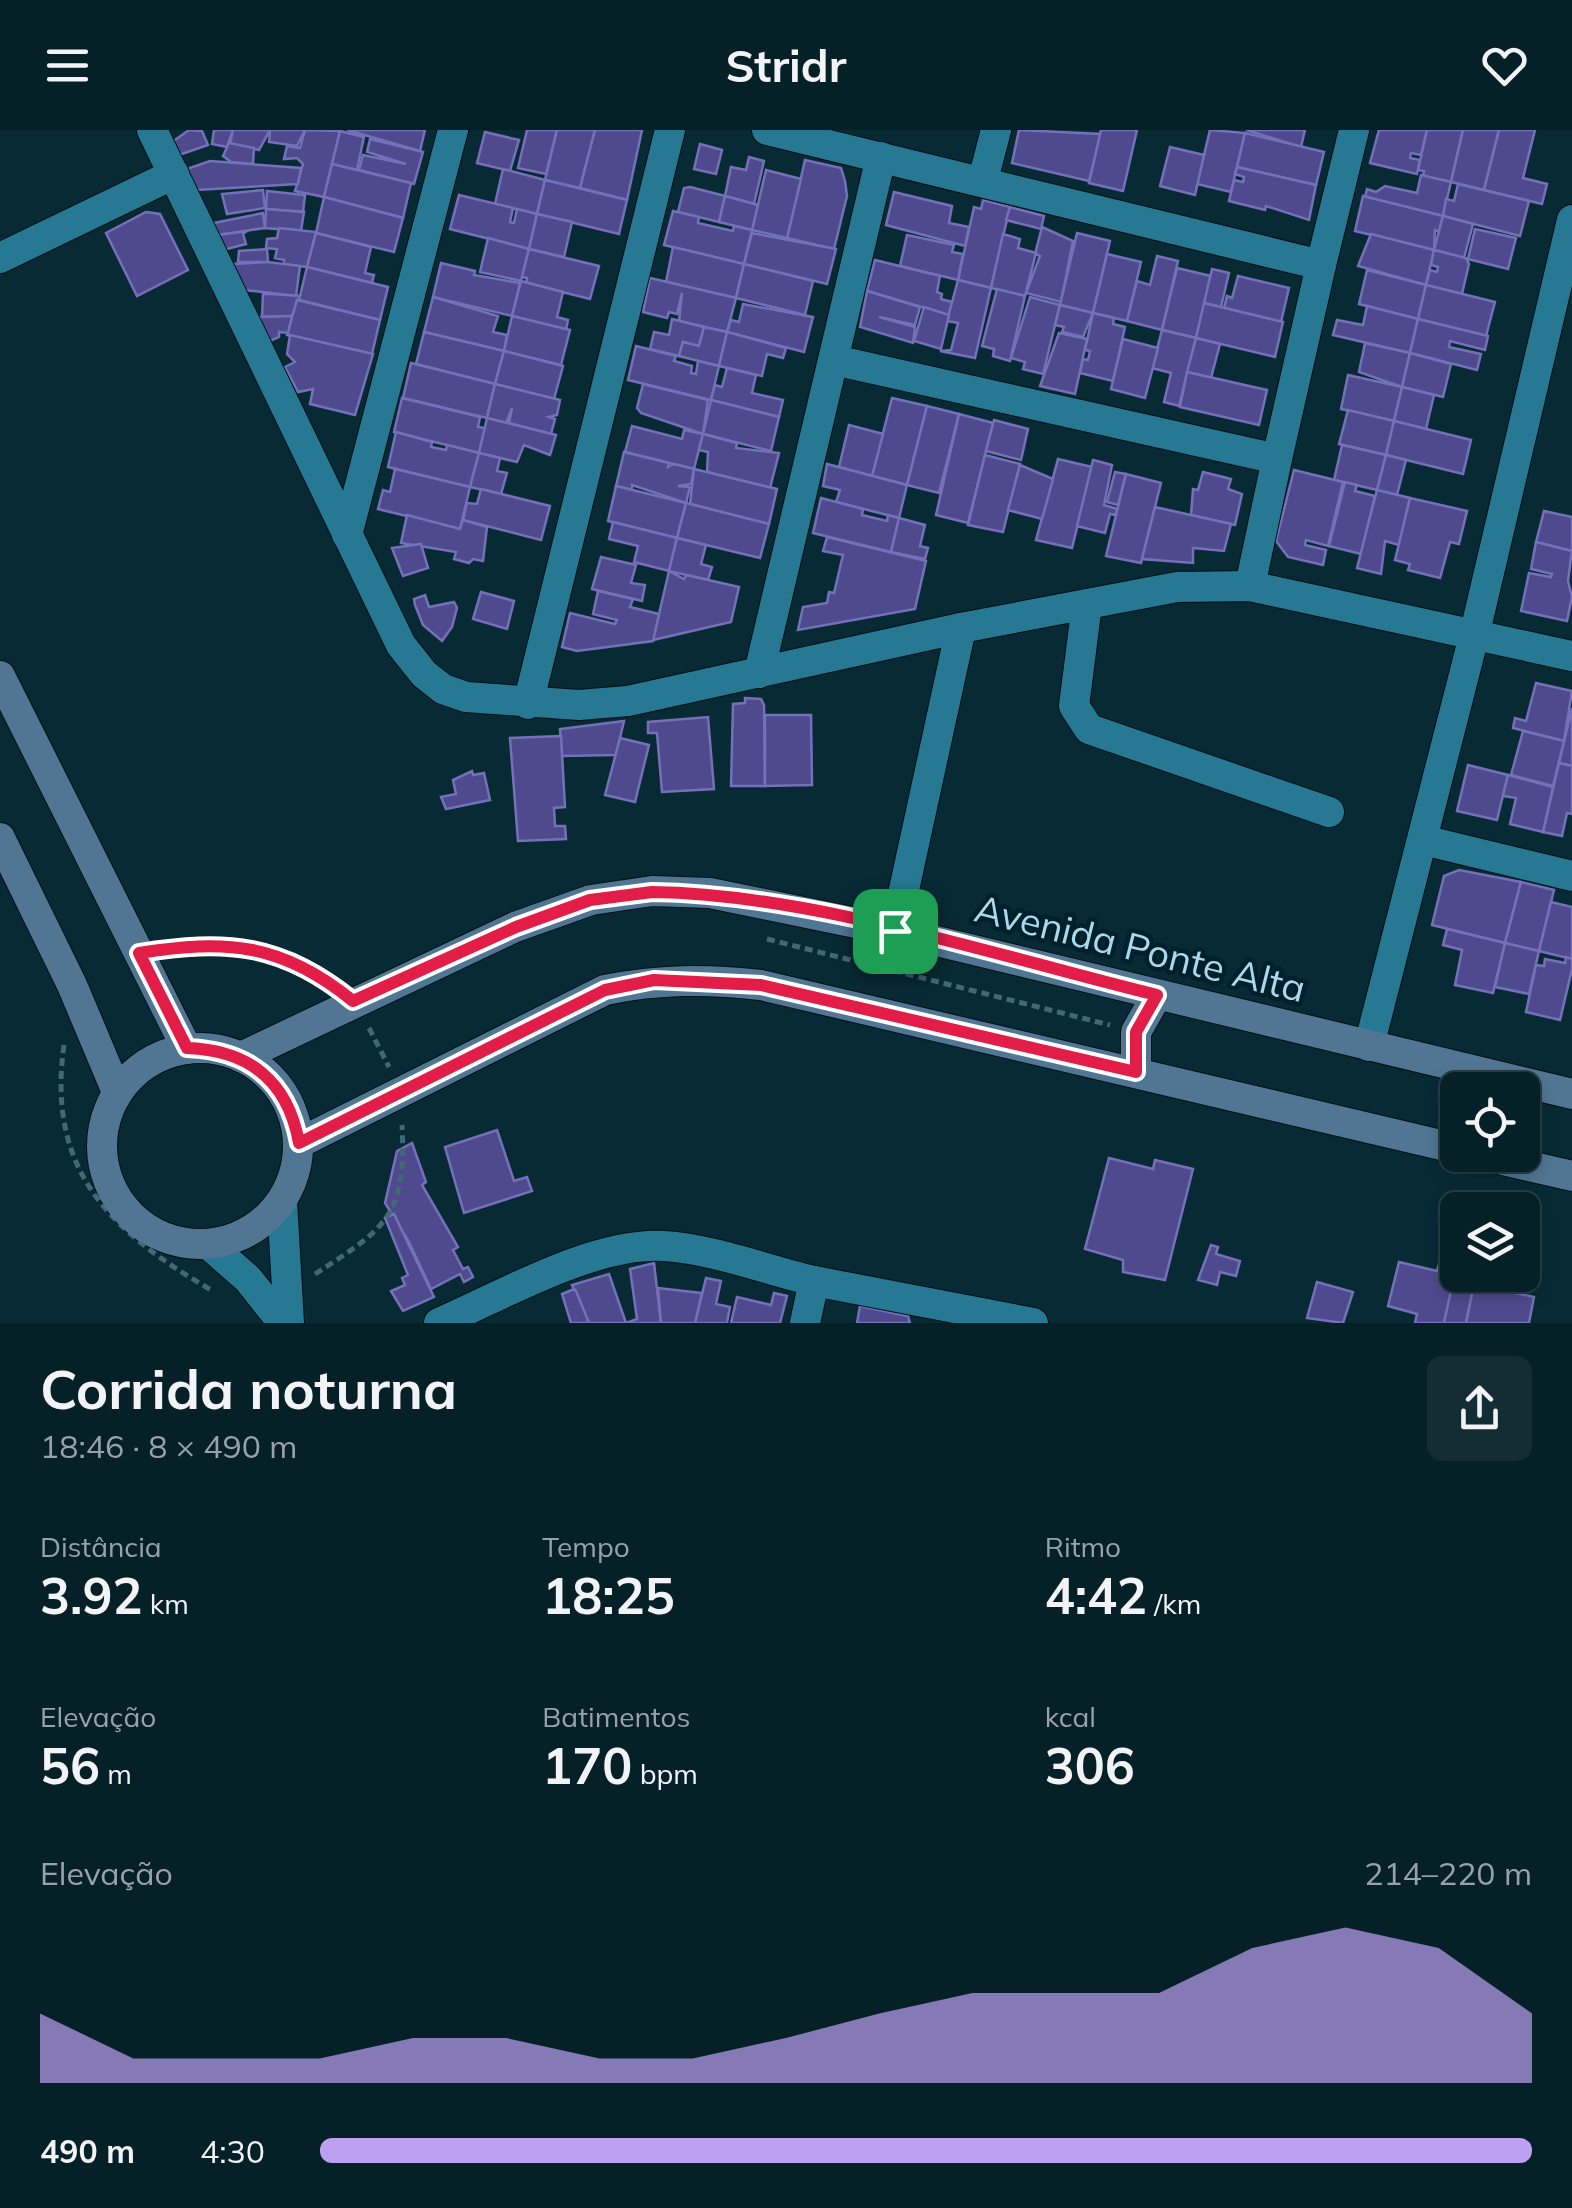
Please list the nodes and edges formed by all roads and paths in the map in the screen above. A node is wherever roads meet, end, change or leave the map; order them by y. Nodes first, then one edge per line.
1 (152, 130) edge
2 (453, 130) edge
3 (670, 130) edge
4 (767, 130) edge
5 (996, 130) edge
6 (1354, 130) edge
7 (881, 157) junction
8 (174, 174) junction
9 (983, 180) junction
10 (1572, 220) edge
11 (0, 258) edge
12 (1321, 265) junction
13 (834, 360) junction
14 (1277, 459) junction
15 (347, 535) junction
16 (1250, 586) junction
17 (1087, 604) junction
18 (961, 628) junction
19 (1475, 632) junction
20 (1572, 656) edge
21 (759, 673) junction
22 (0, 676) edge
23 (528, 704) junction
24 (1329, 812) dead end
25 (0, 838) edge
26 (1423, 840) junction
27 (1572, 876) edge
28 (895, 931) junction
29 (139, 953) junction
30 (1157, 995) junction
31 (353, 1001) junction
32 (66, 1034) dead end
33 (1370, 1046) junction
34 (187, 1048) junction
35 (242, 1057) junction
36 (1136, 1072) junction
37 (400, 1089) junction
38 (117, 1092) junction
39 (1572, 1094) edge
40 (299, 1143) junction
41 (1440, 1145) edge
42 (1540, 1169) edge
43 (1572, 1176) edge
44 (282, 1202) junction
45 (208, 1244) junction
46 (814, 1281) junction
47 (220, 1295) dead end
48 (286, 1313) edge
49 (439, 1323) edge
50 (805, 1323) edge
51 (1033, 1323) edge

1 - 8 street
2 - 15 street
3 - 23 street
4 - 7 street
5 - 9 street
6 - 12 street
7 - 9 street
7 - 13 street
8 - 11 street
8 - 15 street
9 - 12 street
10 - 19 street
12 - 14 street
13 - 14 street
13 - 21 street
14 - 16 street
15 - 23 street
16 - 17 street
16 - 19 street
17 - 18 street
17 - 24 street
18 - 21 street
18 - 28 street
19 - 20 street
19 - 26 street
21 - 23 street
22 - 29 main road
25 - 38 main road
26 - 27 street
26 - 33 street
28 - 30 main road, Avenida Ponte Alta
28 - 31 main road, Avenida Ponte Alta
29 - 31 path
29 - 34 main road
30 - 33 main road, Avenida Ponte Alta
30 - 36 main road
31 - 35 main road, Avenida Ponte Alta
31 - 37 path
32 - 47 path
33 - 39 main road, Avenida Ponte Alta
34 - 35 main road
34 - 38 main road
35 - 40 main road
36 - 37 main road
36 - 41 main road
37 - 40 main road
37 - 48 path
38 - 45 main road
40 - 44 main road
42 - 43 main road
44 - 45 main road
44 - 48 street
45 - 48 street
46 - 49 street
46 - 50 street
46 - 51 street

